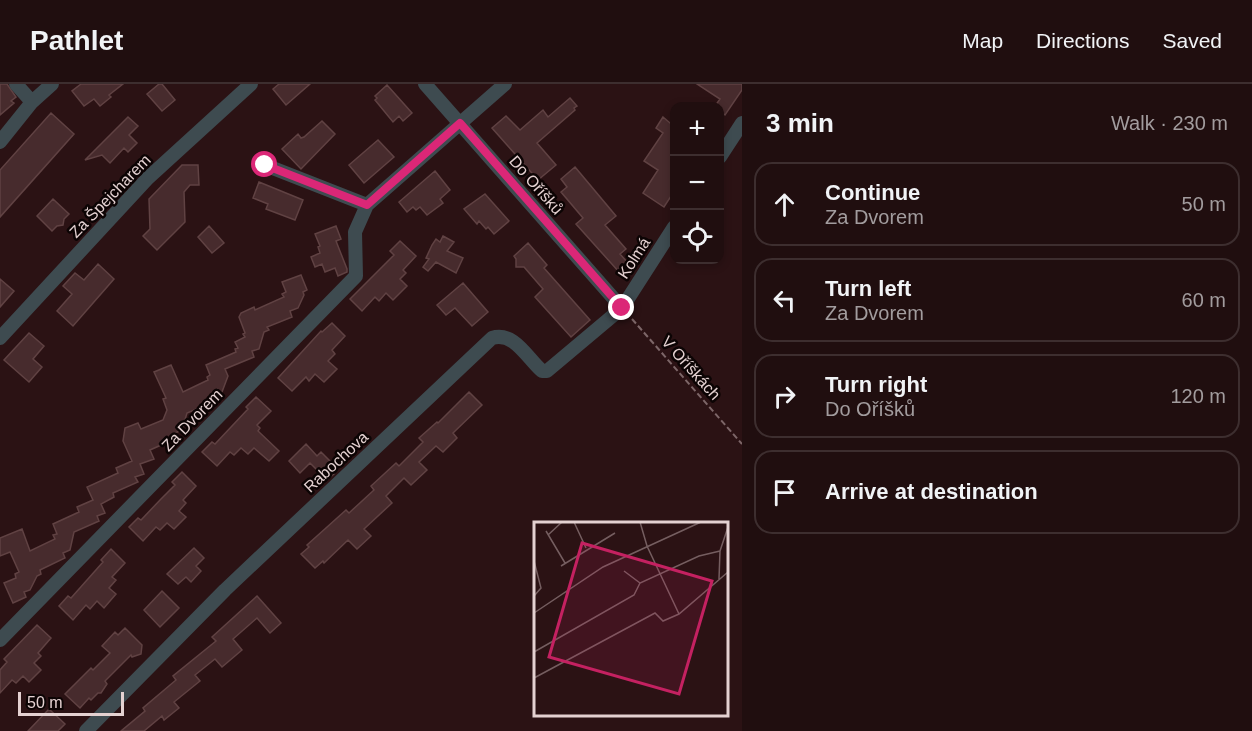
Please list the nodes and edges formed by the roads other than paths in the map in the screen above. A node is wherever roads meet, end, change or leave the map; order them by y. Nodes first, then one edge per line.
1 (16, 84) edge
2 (52, 84) edge
3 (251, 84) edge
4 (425, 84) edge
5 (505, 84) edge
6 (32, 102) junction
7 (460, 123) junction
8 (742, 123) edge
9 (0, 142) edge
10 (721, 156) edge
11 (265, 165) dead end
12 (367, 205) junction
13 (670, 235) edge
14 (622, 308) junction
15 (0, 338) edge
16 (0, 640) edge
17 (86, 731) edge

1 - 6 street
2 - 6 street
3 - 15 street, Za Špejcharem
4 - 7 street, Do Oříšků
5 - 7 street, Za Dvorem
6 - 9 street
7 - 12 street, Za Dvorem
7 - 14 street, Do Oříšků
8 - 10 street
11 - 12 street
12 - 16 street, Za Dvorem
13 - 14 street, Kolmá
14 - 17 street, Rabochova

